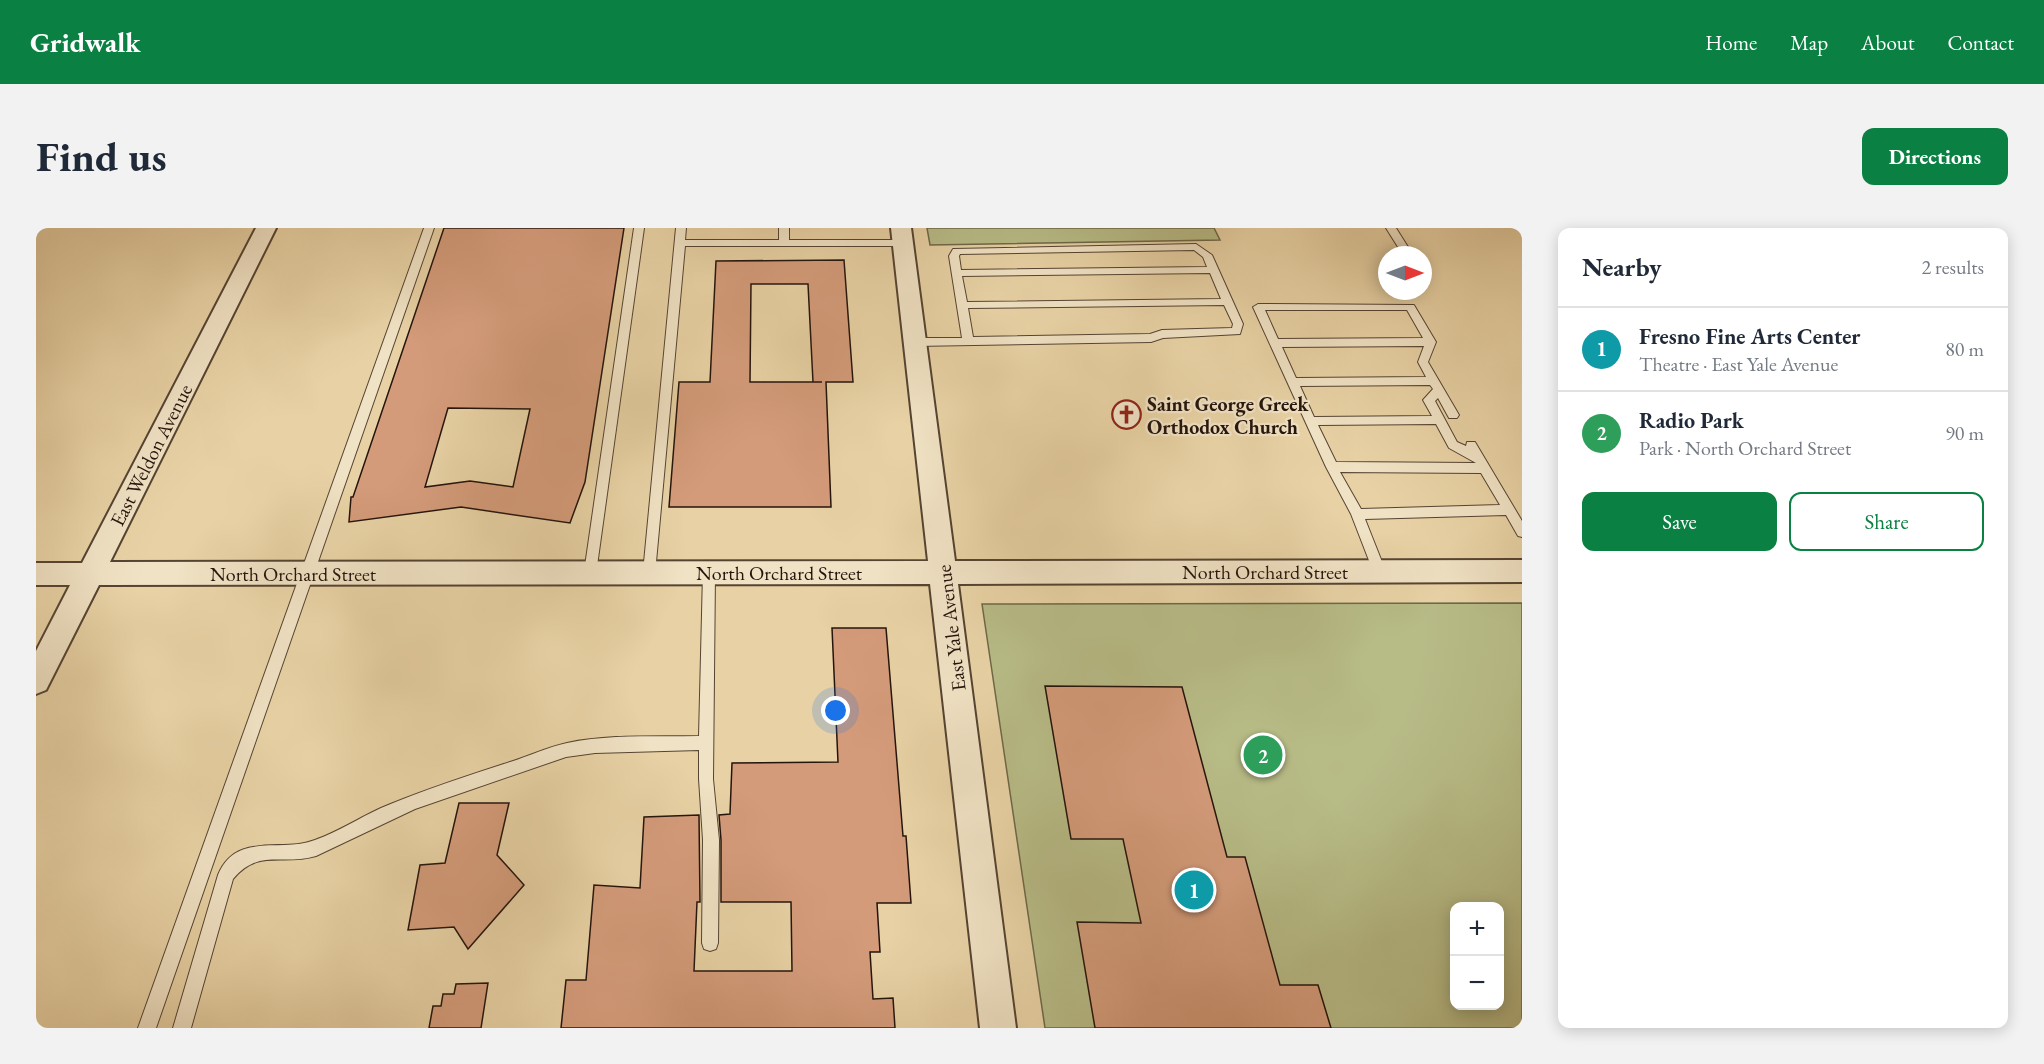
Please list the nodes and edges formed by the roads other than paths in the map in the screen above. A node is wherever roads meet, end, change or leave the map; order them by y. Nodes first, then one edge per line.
1 (266, 228) edge
2 (429, 228) edge
3 (639, 228) edge
4 (681, 228) edge
5 (784, 228) edge
6 (1390, 228) edge
7 (902, 236) edge
8 (680, 243) junction
9 (784, 243) junction
10 (1402, 246) edge
11 (1213, 270) junction
12 (957, 273) junction
13 (1228, 302) junction
14 (962, 305) junction
15 (968, 340) junction
16 (915, 342) junction
17 (1431, 342) junction
18 (1275, 343) junction
19 (1293, 382) junction
20 (1437, 386) junction
21 (1454, 415) dead end
22 (1440, 420) junction
23 (1311, 421) junction
24 (1471, 445) dead end
25 (1482, 463) junction
26 (1332, 467) junction
27 (1510, 510) junction
28 (1357, 514) junction
29 (1522, 532) edge
30 (1522, 571) edge
31 (1380, 572) junction
32 (308, 573) junction
33 (590, 573) junction
34 (649, 573) junction
35 (709, 573) junction
36 (944, 573) junction
37 (36, 574) edge
38 (92, 574) junction
39 (36, 681) edge
40 (707, 743) junction
41 (710, 943) dead end
42 (147, 1028) edge
43 (182, 1028) edge
44 (998, 1028) edge

1 - 38 street, East Weldon Avenue
2 - 32 lane
3 - 33 lane
4 - 8 lane
5 - 9 lane
6 - 10 lane
7 - 9 lane
7 - 16 street, East Yale Avenue
8 - 9 lane
8 - 34 lane
11 - 12 lane
11 - 12 lane
11 - 13 lane
12 - 14 lane
13 - 14 lane
13 - 15 lane
14 - 15 lane
15 - 16 lane
16 - 36 street, East Yale Avenue
17 - 18 lane
17 - 18 lane
17 - 20 lane
18 - 19 lane
19 - 20 lane
19 - 23 lane
20 - 21 lane
20 - 22 lane
22 - 23 lane
22 - 25 lane
23 - 26 lane
24 - 25 lane
25 - 26 lane
25 - 27 lane
26 - 28 lane
27 - 28 lane
27 - 29 lane
28 - 31 lane
30 - 31 street, North Orchard Street
31 - 36 street, North Orchard Street
32 - 33 street, North Orchard Street
32 - 38 street, North Orchard Street
32 - 42 lane
33 - 34 street, North Orchard Street
34 - 35 street, North Orchard Street
35 - 36 street, North Orchard Street
35 - 40 lane
36 - 44 street, East Yale Avenue
37 - 38 street, North Orchard Street
38 - 39 street, East Weldon Avenue
40 - 41 lane
40 - 43 lane

